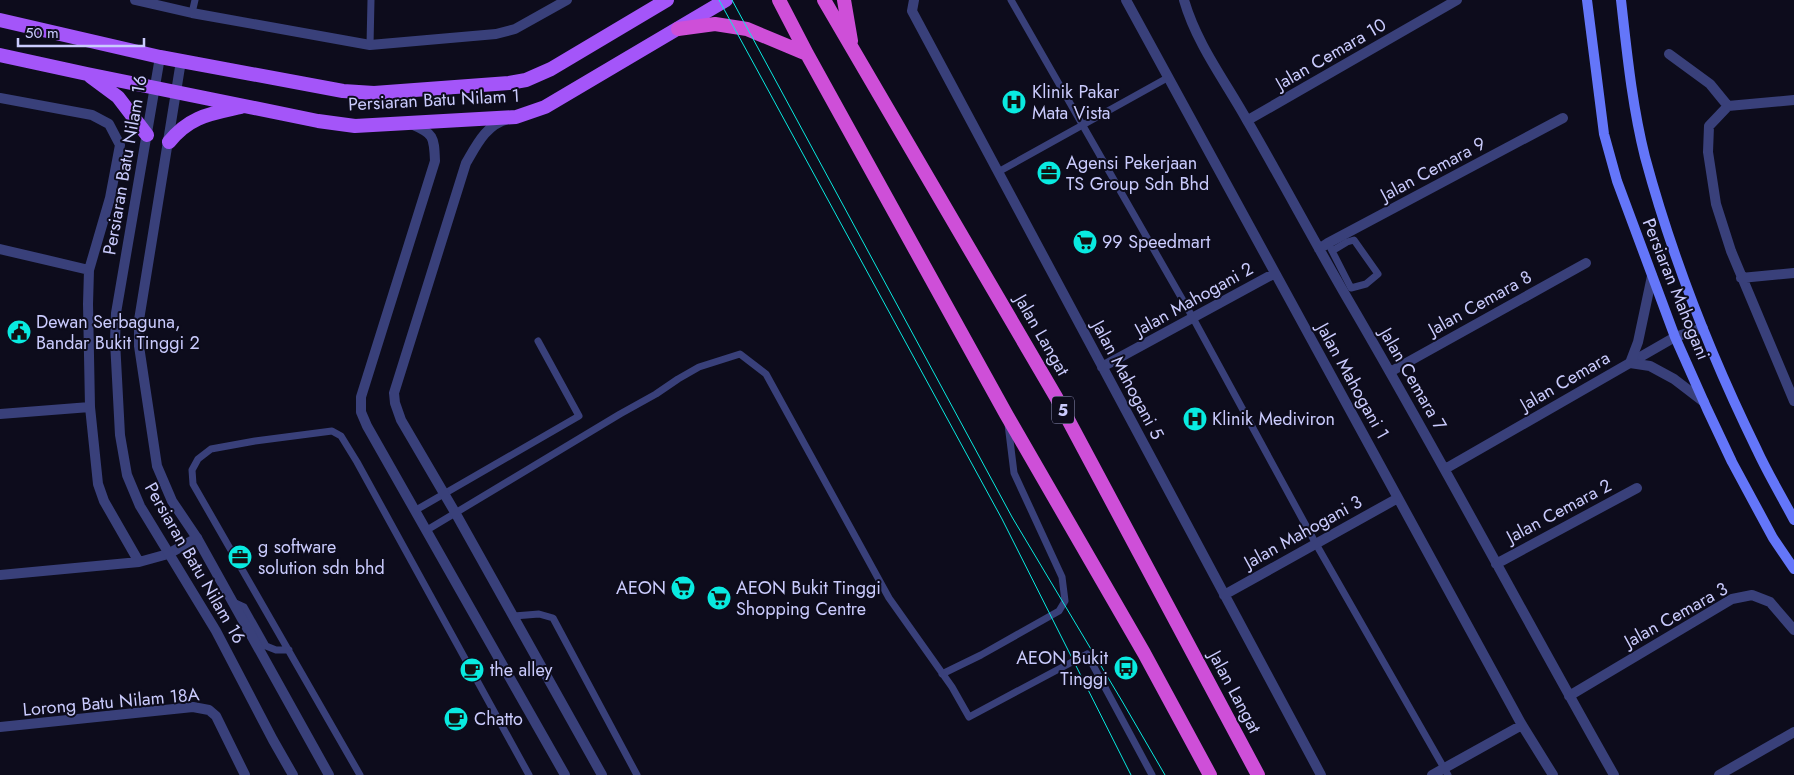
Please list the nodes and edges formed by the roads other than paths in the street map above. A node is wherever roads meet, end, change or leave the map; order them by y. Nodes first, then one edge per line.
1 (135, 0) edge
2 (195, 0) edge
3 (371, 0) edge
4 (567, 0) edge
5 (667, 0) edge
6 (726, 0) edge
7 (779, 0) edge
8 (824, 0) edge
9 (844, 0) edge
10 (914, 0) edge
11 (1011, 0) edge
12 (1126, 0) edge
13 (1184, 0) edge
14 (1457, 0) edge
15 (1587, 0) edge
16 (1621, 0) edge
17 (192, 13) junction
18 (0, 20) edge
19 (678, 29) junction
20 (370, 45) junction
21 (853, 52) junction
22 (807, 54) junction
23 (1669, 54) dead end
24 (0, 55) edge
25 (160, 56) junction
26 (181, 60) junction
27 (87, 74) junction
28 (1168, 77) junction
29 (154, 87) junction
30 (176, 92) junction
31 (0, 98) edge
32 (1794, 100) edge
33 (244, 106) junction
34 (1728, 106) junction
35 (516, 117) junction
36 (1563, 118) dead end
37 (1248, 120) junction
38 (408, 123) junction
39 (1083, 125) junction
40 (147, 135) junction
41 (169, 142) junction
42 (998, 172) junction
43 (1330, 247) junction
44 (0, 249) edge
45 (1318, 249) junction
46 (1586, 263) dead end
47 (89, 270) junction
48 (1275, 273) junction
49 (1794, 273) edge
50 (1652, 276) junction
51 (1742, 278) junction
52 (1193, 318) junction
53 (1703, 328) junction
54 (1675, 337) junction
55 (538, 341) dead end
56 (1630, 363) junction
57 (1102, 367) junction
58 (1390, 372) junction
59 (1794, 401) edge
60 (1704, 402) junction
61 (90, 407) junction
62 (0, 414) edge
63 (1006, 414) junction
64 (1445, 468) junction
65 (1637, 488) dead end
66 (445, 493) junction
67 (1398, 498) junction
68 (416, 510) junction
69 (456, 514) junction
70 (1794, 520) edge
71 (427, 530) junction
72 (197, 538) junction
73 (1316, 544) junction
74 (168, 554) junction
75 (139, 562) junction
76 (1496, 564) junction
77 (1794, 568) edge
78 (0, 574) edge
79 (1224, 595) junction
80 (231, 600) junction
81 (514, 616) junction
82 (1794, 630) edge
83 (289, 650) junction
84 (942, 674) junction
85 (1569, 696) junction
86 (1522, 725) junction
87 (0, 727) edge
88 (1794, 732) edge
89 (355, 767) junction
90 (1446, 772) edge
91 (245, 775) edge
92 (293, 775) edge
93 (329, 775) edge
94 (354, 775) edge
95 (360, 775) edge
96 (529, 775) edge
97 (565, 775) edge
98 (602, 775) edge
99 (637, 775) edge
100 (1152, 775) edge
101 (1210, 775) edge
102 (1258, 775) edge
103 (1321, 775) edge
104 (1432, 775) edge
105 (1553, 775) edge
106 (1614, 775) edge
107 (1719, 775) edge

1 - 17 street
2 - 17 lane
3 - 20 lane
4 - 20 street
5 - 26 main road, Persiaran Batu Nilam 1
6 - 19 main road, Persiaran Batu Nilam 1
7 - 22 highway
8 - 21 highway, Jalan Langat / 5
9 - 21 highway
10 - 42 street, Jalan Mahogani 5
11 - 39 lane
12 - 28 street, Jalan Mahogani 1
13 - 37 street, Jalan Cemara 7
14 - 37 street, Jalan Cemara 10
15 - 50 main road, Persiaran Mahogani
16 - 53 main road, Persiaran Mahogani
17 - 20 street
18 - 25 main road, Persiaran Batu Nilam 1
19 - 22 highway
19 - 35 main road, Persiaran Batu Nilam 1
21 - 102 highway, Jalan Langat / 5
22 - 63 highway
23 - 34 street
24 - 27 main road, Persiaran Batu Nilam 1
25 - 26 main road, Persiaran Batu Nilam 1
25 - 29 street, Persiaran Batu Nilam 16
26 - 30 street, Persiaran Batu Nilam 16
27 - 29 main road, Persiaran Batu Nilam 1
27 - 40 main road
28 - 39 lane
28 - 48 street, Jalan Mahogani 1
29 - 30 main road, Persiaran Batu Nilam 1
29 - 40 street, Persiaran Batu Nilam 16
30 - 33 main road, Persiaran Batu Nilam 1
30 - 41 street, Persiaran Batu Nilam 16
31 - 47 street
32 - 34 street
33 - 38 main road, Persiaran Batu Nilam 1
33 - 41 main road
34 - 51 street
35 - 38 main road, Persiaran Batu Nilam 1
35 - 66 street
36 - 43 street, Jalan Cemara 9
37 - 45 street, Jalan Cemara 7
38 - 68 street
39 - 42 lane
39 - 52 lane
40 - 74 street, Persiaran Batu Nilam 16
41 - 72 street, Persiaran Batu Nilam 16
42 - 57 street, Jalan Mahogani 5
43 - 43 lane
43 - 45 street, Jalan Cemara 9
44 - 47 street
45 - 58 street, Jalan Cemara 7
46 - 58 street, Jalan Cemara 8
47 - 61 street
48 - 52 street, Jalan Mahogani 2
48 - 67 street, Jalan Mahogani 1
49 - 51 street
50 - 54 main road, Persiaran Mahogani
50 - 56 street
51 - 59 street
52 - 57 street, Jalan Mahogani 2
52 - 73 lane
53 - 54 street, Jalan Cemara
53 - 70 main road, Persiaran Mahogani
54 - 56 street, Jalan Cemara
54 - 60 main road, Persiaran Mahogani
55 - 66 lane
56 - 60 street
56 - 64 street, Jalan Cemara
57 - 79 street, Jalan Mahogani 5
58 - 64 street, Jalan Cemara 7
60 - 77 main road, Persiaran Mahogani
61 - 62 street
61 - 75 street
63 - 84 lane
63 - 101 highway
64 - 76 street, Jalan Cemara 7
65 - 76 street, Jalan Cemara 2
66 - 68 lane
66 - 69 street
67 - 73 street, Jalan Mahogani 3
67 - 86 street, Jalan Mahogani 1
68 - 71 street
69 - 71 lane
69 - 81 street
69 - 84 lane
71 - 97 street
72 - 74 street
72 - 80 street, Persiaran Batu Nilam 16
73 - 79 street, Jalan Mahogani 3
73 - 90 lane
74 - 75 street
74 - 92 street, Persiaran Batu Nilam 16
75 - 78 street
76 - 85 street, Jalan Cemara 7
79 - 103 street, Jalan Mahogani 5
80 - 83 lane
80 - 93 street, Persiaran Batu Nilam 16
81 - 98 street
81 - 99 lane
82 - 85 street, Jalan Cemara 3
83 - 89 lane
83 - 96 lane
84 - 100 lane
85 - 106 street, Jalan Cemara 7
86 - 90 street
86 - 105 street, Jalan Mahogani 1
87 - 91 street, Lorong Batu Nilam 18A
88 - 107 street
89 - 94 lane
89 - 95 lane
90 - 104 street

